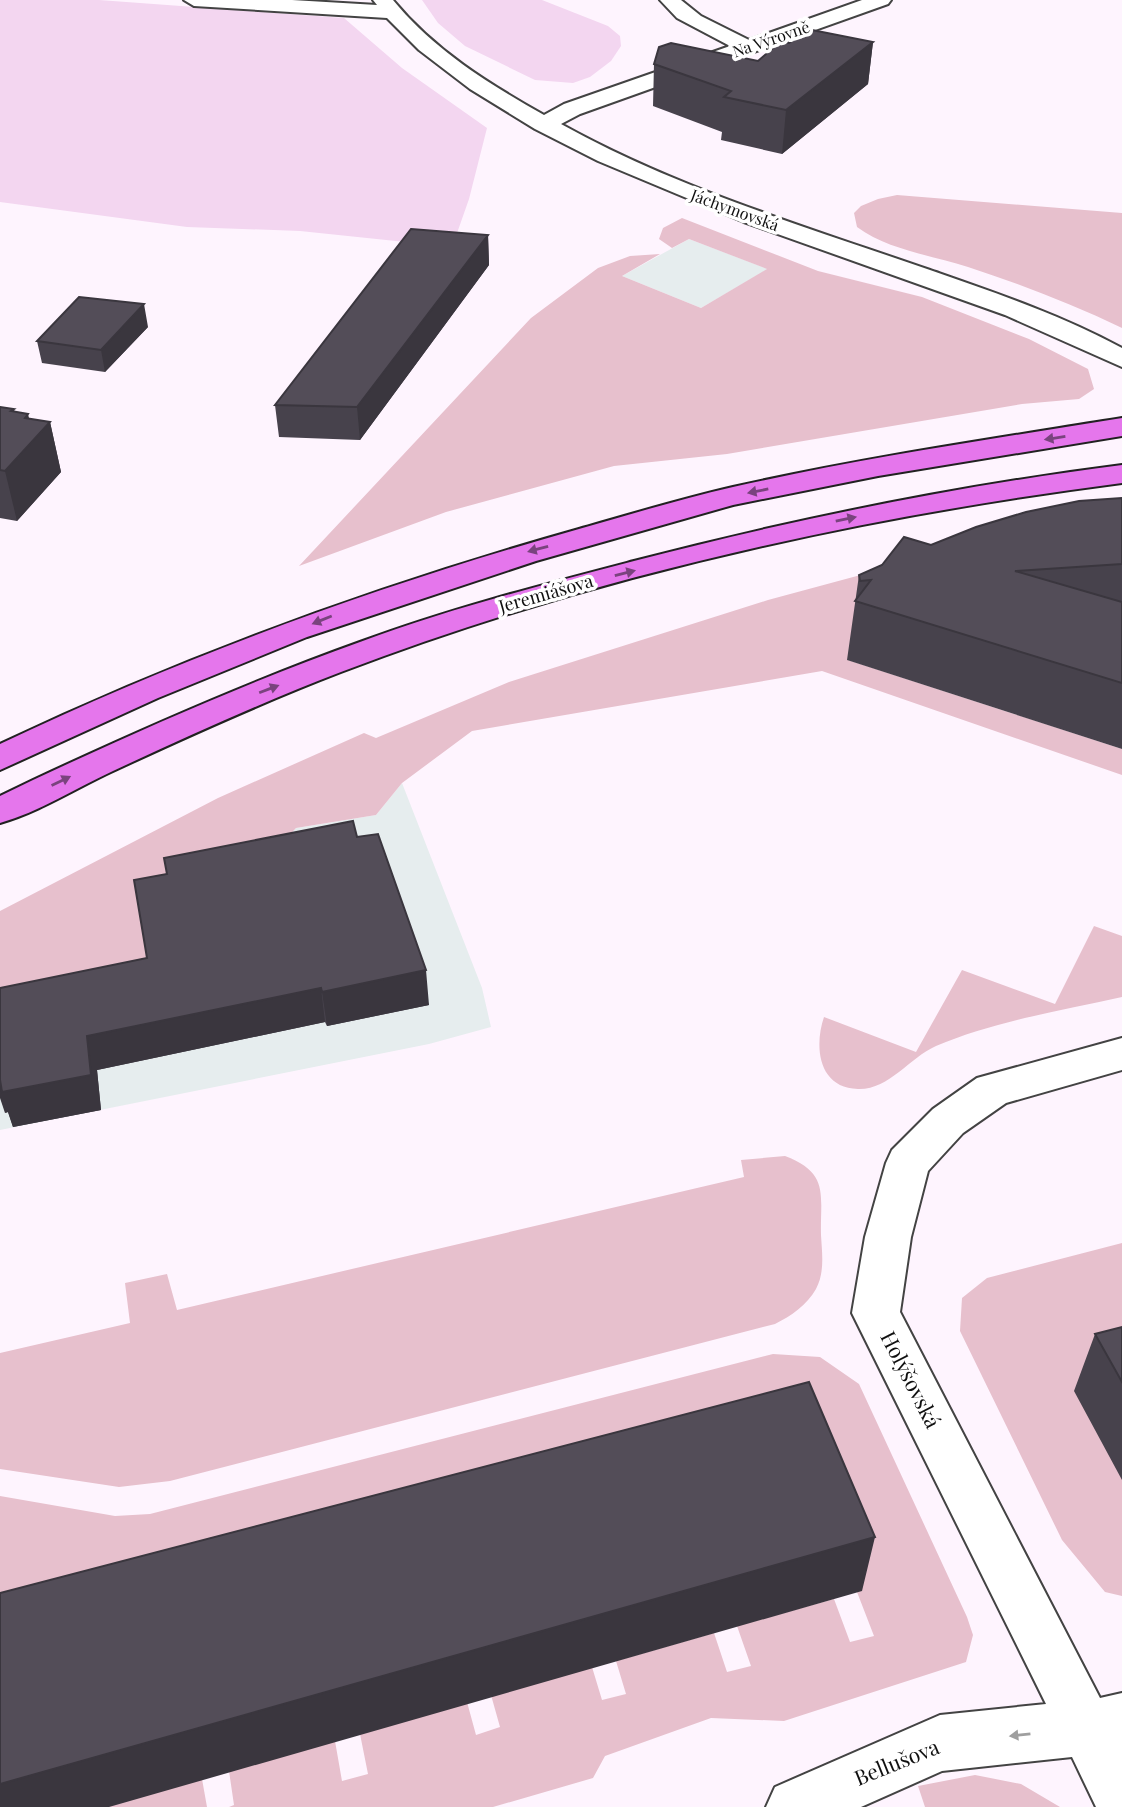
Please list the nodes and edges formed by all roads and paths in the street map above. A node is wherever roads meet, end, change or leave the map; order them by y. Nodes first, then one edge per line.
1 (194, 0) edge
2 (670, 0) edge
3 (881, 0) edge
4 (387, 6) edge
5 (747, 47) junction
6 (543, 124) junction
7 (1122, 359) edge
8 (1122, 427) edge
9 (1122, 474) edge
10 (0, 758) edge
11 (0, 811) edge
12 (1122, 1054) edge
13 (1105, 1724) edge
14 (1122, 1798) edge
15 (794, 1807) edge

1 - 4 street
2 - 5 street
3 - 5 street, Na Výrovně
4 - 6 street, Jáchymovská
5 - 6 street, Na Výrovně
6 - 7 street, Jáchymovská
8 -> 10 main road
11 -> 9 main road, Jeremiášova
12 - 13 street, Holýšovská
13 - 14 street
13 -> 15 street, Bellušova

